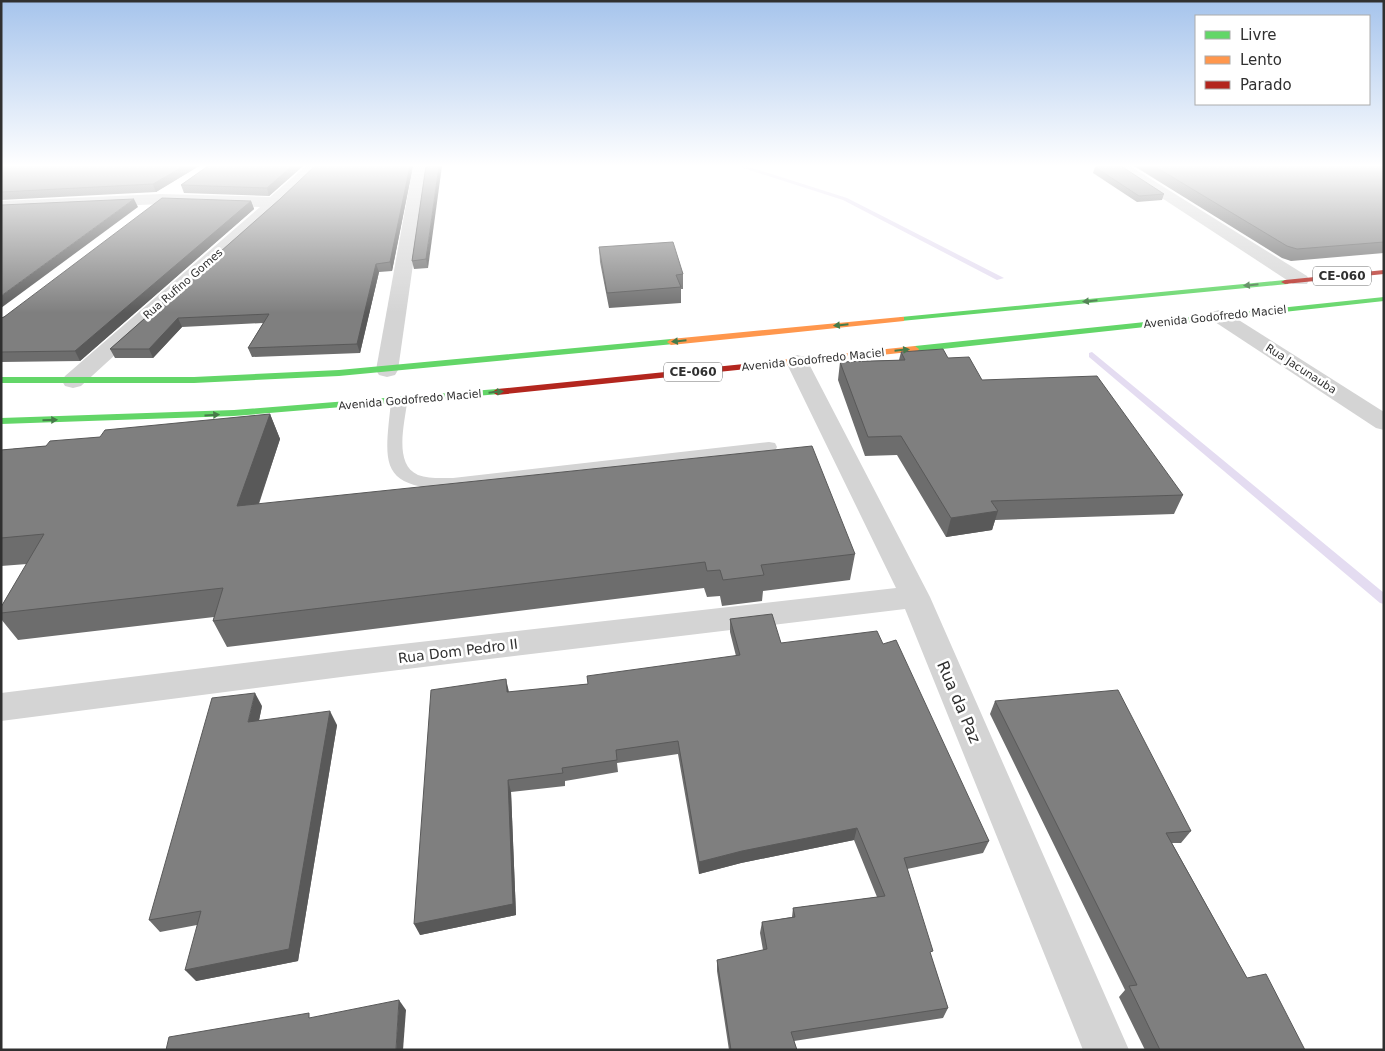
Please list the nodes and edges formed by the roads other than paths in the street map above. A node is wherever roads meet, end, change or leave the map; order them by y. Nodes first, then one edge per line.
1 (261, 215) edge
2 (412, 215) edge
3 (1197, 215) edge
4 (1384, 272) edge
5 (1300, 280) junction
6 (1384, 300) edge
7 (1219, 316) junction
8 (797, 362) junction
9 (387, 370) junction
10 (1, 380) edge
11 (73, 381) junction
12 (399, 402) junction
13 (1, 421) edge
14 (1384, 423) edge
15 (769, 447) dead end
16 (915, 597) junction
17 (1, 708) edge
18 (1106, 1050) edge

1 - 11 street, Rua Rufino Gomes
2 - 9 street
3 - 5 street
4 - 5 main road, CE-060
5 -> 9 main road, CE-060
6 - 7 main road, Avenida Godofredo Maciel / CE-060
8 -> 7 main road, Avenida Godofredo Maciel / CE-060
7 - 14 street, Rua Jacunauba
12 -> 8 main road, Avenida Godofredo Maciel / CE-060
8 - 16 street, Rua da Paz
9 - 11 main road, CE-060
10 - 11 main road, CE-060
13 -> 12 main road, Avenida Godofredo Maciel / CE-060
12 - 15 lane
16 - 17 street, Rua Dom Pedro II
16 - 18 street, Rua da Paz

